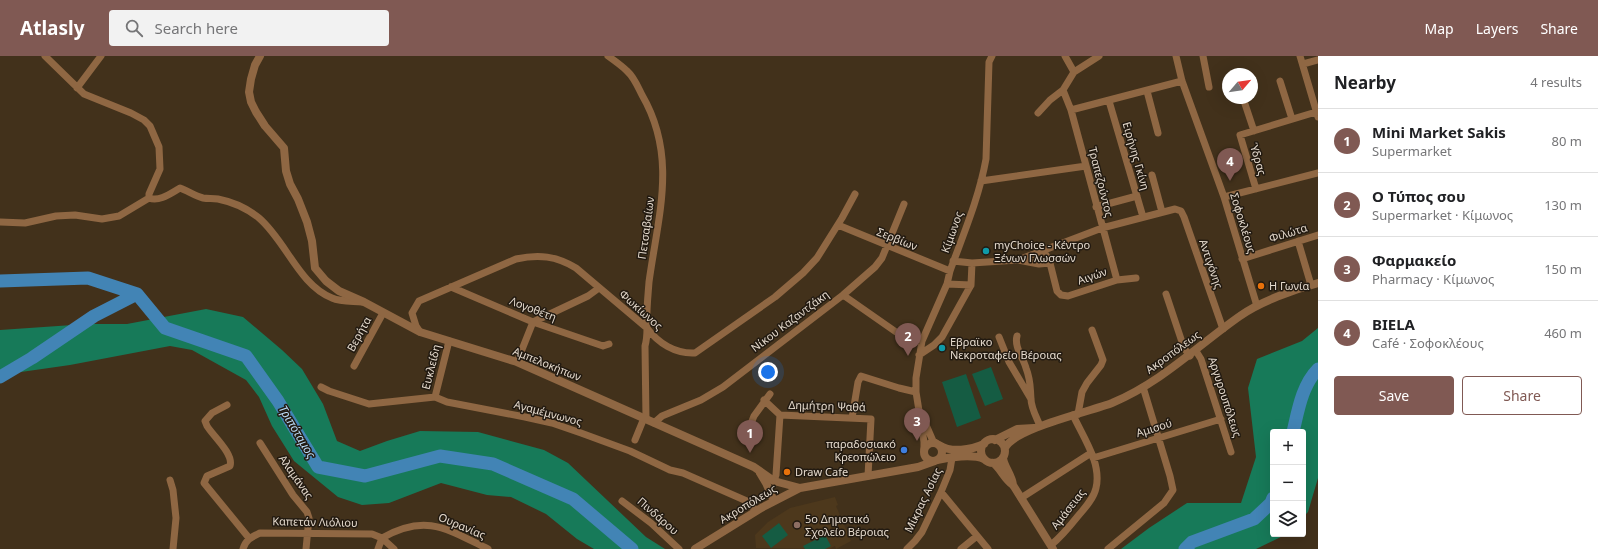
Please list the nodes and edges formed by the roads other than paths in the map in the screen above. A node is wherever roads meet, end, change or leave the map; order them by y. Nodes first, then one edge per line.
1 (45, 56) edge
2 (101, 56) edge
3 (260, 56) edge
4 (608, 56) edge
5 (1066, 56) edge
6 (1099, 56) edge
7 (1176, 56) edge
8 (1203, 56) edge
9 (1300, 56) edge
10 (990, 58) edge
11 (1318, 60) edge
12 (1303, 64) junction
13 (1074, 72) junction
14 (1182, 81) junction
15 (1280, 81) dead end
16 (1210, 87) dead end
17 (77, 88) junction
18 (1063, 90) junction
19 (1147, 91) junction
20 (1109, 101) junction
21 (1245, 104) edge
22 (1071, 110) junction
23 (1038, 113) dead end
24 (1317, 115) edge
25 (1292, 119) junction
26 (1254, 131) junction
27 (1158, 133) dead end
28 (1086, 166) junction
29 (1318, 172) edge
30 (1152, 175) dead end
31 (981, 181) junction
32 (1256, 189) junction
33 (855, 194) dead end
34 (1137, 196) junction
35 (1224, 196) junction
36 (149, 198) junction
37 (904, 204) dead end
38 (1096, 208) junction
39 (1162, 212) junction
40 (1143, 217) junction
41 (0, 222) edge
42 (838, 225) junction
43 (1102, 228) junction
44 (1318, 235) edge
45 (1298, 241) junction
46 (887, 247) junction
47 (1044, 251) junction
48 (1242, 259) junction
49 (1018, 260) junction
50 (954, 261) junction
51 (972, 263) junction
52 (1050, 263) junction
53 (950, 271) junction
54 (1136, 278) dead end
55 (1117, 280) junction
56 (947, 284) junction
57 (1315, 284) edge
58 (971, 286) junction
59 (451, 287) junction
60 (599, 288) junction
61 (1166, 294) dead end
62 (842, 295) junction
63 (364, 302) junction
64 (1257, 306) junction
65 (383, 313) junction
66 (533, 322) junction
67 (647, 328) junction
68 (1223, 329) junction
69 (1092, 330) dead end
70 (420, 332) junction
71 (1017, 336) dead end
72 (999, 337) dead end
73 (449, 341) junction
74 (922, 341) junction
75 (609, 344) dead end
76 (1193, 353) junction
77 (919, 355) junction
78 (517, 362) junction
79 (354, 366) dead end
80 (321, 386) dead end
81 (1143, 387) junction
82 (916, 392) junction
83 (770, 394) dead end
84 (435, 397) junction
85 (764, 400) junction
86 (1031, 400) junction
87 (227, 405) dead end
88 (920, 410) junction
89 (780, 415) junction
90 (1076, 415) junction
91 (645, 418) junction
92 (852, 418) junction
93 (1221, 418) junction
94 (654, 422) junction
95 (750, 426) dead end
96 (1037, 427) junction
97 (1158, 438) junction
98 (635, 440) dead end
99 (995, 440) junction
100 (260, 443) dead end
101 (937, 444) junction
102 (984, 444) junction
103 (1005, 448) junction
104 (924, 450) junction
105 (1231, 452) dead end
106 (1092, 456) junction
107 (952, 458) junction
108 (1003, 458) junction
109 (984, 459) junction
110 (937, 461) junction
111 (992, 463) junction
112 (909, 467) junction
113 (755, 468) junction
114 (868, 476) junction
115 (170, 480) dead end
116 (774, 481) junction
117 (1013, 485) junction
118 (800, 488) junction
119 (770, 492) junction
120 (941, 492) junction
121 (1021, 498) junction
122 (778, 499) junction
123 (622, 501) dead end
124 (760, 509) junction
125 (308, 533) junction
126 (977, 536) junction
127 (249, 538) junction
128 (382, 538) junction
129 (1052, 547) edge
130 (173, 549) edge
131 (243, 549) edge
132 (306, 549) edge
133 (378, 549) edge
134 (394, 549) edge
135 (488, 549) edge
136 (679, 549) edge
137 (695, 549) edge
138 (907, 549) edge
139 (961, 549) edge
140 (988, 549) edge
141 (1108, 549) edge

1 - 17 street
2 - 17 street
3 - 63 street, Αμπελοκήπων
4 - 67 street, Πετσαβαίων
5 - 13 street
6 - 13 street
7 - 14 street, Σοφοκλέους
8 - 16 street
9 - 12 street
10 - 31 street, Κίμωνος
11 - 12 street
12 - 24 street
13 - 18 street
14 - 19 street
14 - 35 street, Σοφοκλέους
15 - 25 street
17 - 36 street
18 - 22 street, Τραπεζούντος
18 - 23 street
19 - 20 street
19 - 27 street
20 - 22 street
20 - 34 street, Ειρήνης Γκίνη
21 - 26 street, Ύδρας
22 - 28 street, Τραπεζούντος
24 - 25 street
25 - 26 street
26 - 32 street, Ύδρας
28 - 31 street
28 - 38 street, Τραπεζούντος
29 - 32 street
30 - 39 street
31 - 50 street, Κίμωνος
32 - 35 street
33 - 42 street, Φωκίωνος
34 - 38 street
34 - 40 street, Ειρήνης Γκίνη
35 - 48 street, Σοφοκλέους
36 - 41 street
36 - 63 street
37 - 46 street, Νίκου Καζαντζάκη
38 - 43 street, Τραπεζούντος
39 - 40 street
39 - 68 street, Αντιγόνης
40 - 43 street
42 - 46 street, Σερβίων
42 - 67 street, Φωκίωνος
43 - 47 street
43 - 55 street, Τραπεζούντος
44 - 45 street, Φιλώτα
45 - 48 street, Φιλώτα
45 - 57 street
46 - 53 street, Σερβίων
46 - 62 street, Νίκου Καζαντζάκη
47 - 49 street
47 - 52 street
48 - 64 street, Σοφοκλέους
49 - 51 street
49 - 52 street
50 - 51 street
50 - 53 street, Κίμωνος
51 - 58 street
52 - 55 street, Αιγών
53 - 56 street, Κίμωνος
54 - 55 street, Αιγών
56 - 58 street
56 - 74 street, Κίμωνος
57 - 64 street, Ακροπόλεως
58 - 77 street
59 - 60 street, Φωκίωνος
59 - 66 street, Λογοθέτη
59 - 70 street, Φωκίωνος
60 - 66 street
60 - 67 street, Φωκίωνος
61 - 76 street, Αργυρουπόλεως
62 - 74 street
62 - 94 street, Νίκου Καζαντζάκη
63 - 65 street, Αμπελοκήπων
64 - 68 street, Ακροπόλεως
65 - 70 street, Αμπελοκήπων
65 - 79 street, Βερήτα
66 - 75 street, Λογοθέτη
66 - 78 street
67 - 91 street, Πετσαβαίων
68 - 76 street, Ακροπόλεως
69 - 90 street
70 - 73 street, Αμπελοκήπων
71 - 86 street
72 - 86 street
73 - 78 street, Αμπελοκήπων
73 - 84 street, Ευκλείδη
74 - 77 street, Κίμωνος
76 - 81 street, Ακροπόλεως
76 - 93 street, Αργυρουπόλεως
77 - 82 street, Κίμωνος
78 - 91 street, Αμπελοκήπων
80 - 84 street, Αγαμέμνωνος
81 - 90 street, Ακροπόλεως
81 - 97 street
82 - 88 street, Κίμωνος
82 - 92 street
83 - 85 street
84 - 124 street, Αγαμέμνωνος
85 - 89 street, Δημήτρη Ψαθά
85 - 95 street
86 - 96 street
87 - 127 street
88 - 101 street, Κίμωνος
88 - 104 street, Κίμωνος
89 - 92 street, Δημήτρη Ψαθά
89 - 116 street
90 - 96 street, Ακροπόλεως
90 - 106 street, Αμάσειας
91 - 94 street, Αμπελοκήπων
91 - 98 street
92 - 114 street, Δημήτρη Ψαθά
93 - 97 street, Αμισού
93 - 105 street, Αργυρουπόλεως
94 - 113 street, Αμπελοκήπων
96 - 99 street, Ακροπόλεως
96 - 103 street, Ακροπόλεως
97 - 106 street, Αμισού
97 - 141 street
99 - 102 street
99 - 103 street
100 - 125 street, Αλαμάνας
101 - 102 street
101 - 104 street
101 - 110 street
102 - 109 street
103 - 108 street
104 - 110 street
104 - 112 street
106 - 121 street, Αμισού
106 - 129 street, Αμάσειας
107 - 109 street, Ακροπόλεως
107 - 110 street, Ακροπόλεως
107 - 120 street, Μίκρας Ασίας
108 - 111 street
108 - 117 street
109 - 111 street
110 - 112 street, Ακροπόλεως
111 - 117 street
112 - 114 street, Ακροπόλεως
113 - 116 street, Αμπελοκήπων
113 - 119 street
114 - 118 street, Ακροπόλεως
115 - 130 street
116 - 118 street
116 - 122 street
117 - 121 street
118 - 122 street, Ακροπόλεως
119 - 122 street
119 - 124 street
120 - 126 street
120 - 138 street, Μίκρας Ασίας
121 - 129 street
122 - 124 street, Ακροπόλεως
123 - 136 street, Πινδάρου
124 - 137 street, Ακροπόλεως
125 - 127 street, Καπετάν Λιόλιου
125 - 128 street, Καπετάν Λιόλιου
125 - 132 street, Αλαμάνας
126 - 139 street
126 - 140 street
127 - 131 street
128 - 133 street
128 - 134 street
128 - 135 street, Ουρανίας

